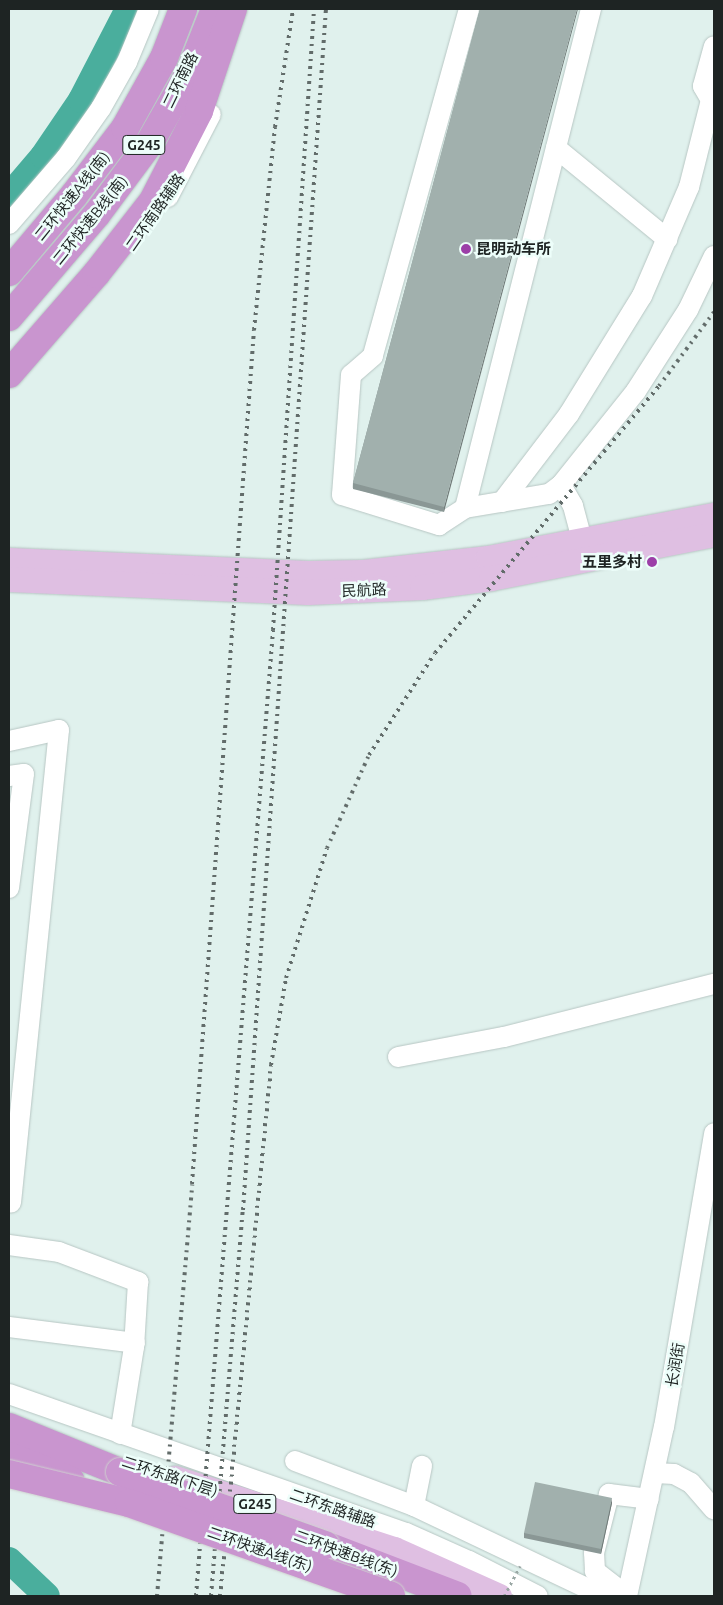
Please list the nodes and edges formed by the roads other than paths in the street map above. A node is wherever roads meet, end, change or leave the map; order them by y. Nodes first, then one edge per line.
1 (149, 9) edge
2 (164, 9) edge
3 (183, 9) edge
4 (188, 9) edge
5 (211, 9) edge
6 (215, 9) edge
7 (233, 9) edge
8 (242, 9) edge
9 (469, 9) edge
10 (591, 9) edge
11 (714, 46) edge
12 (138, 106) junction
13 (149, 144) junction
14 (556, 148) junction
15 (9, 224) edge
16 (667, 239) junction
17 (9, 244) edge
18 (714, 256) edge
19 (9, 272) edge
20 (9, 278) edge
21 (9, 311) edge
22 (9, 317) edge
23 (9, 332) edge
24 (9, 374) edge
25 (9, 378) edge
26 (561, 485) junction
27 (502, 502) junction
28 (466, 508) junction
29 (714, 515) edge
30 (714, 534) edge
31 (582, 540) junction
32 (9, 560) edge
33 (9, 579) edge
34 (9, 741) edge
35 (9, 776) edge
36 (9, 888) edge
37 (714, 984) edge
38 (398, 1057) dead end
39 (714, 1133) edge
40 (10, 1203) dead end
41 (9, 1245) edge
42 (9, 1327) edge
43 (135, 1343) junction
44 (9, 1394) edge
45 (9, 1419) edge
46 (9, 1427) edge
47 (120, 1434) junction
48 (9, 1436) edge
49 (9, 1442) edge
50 (9, 1456) edge
51 (295, 1461) dead end
52 (9, 1466) edge
53 (422, 1466) dead end
54 (120, 1472) junction
55 (655, 1473) junction
56 (9, 1474) edge
57 (649, 1499) junction
58 (129, 1503) junction
59 (414, 1506) junction
60 (714, 1509) edge
61 (368, 1596) edge
62 (390, 1596) edge
63 (452, 1596) edge
64 (458, 1596) edge
65 (499, 1596) edge
66 (538, 1596) edge
67 (626, 1596) edge

1 - 15 street
2 - 17 highway
3 - 12 highway, 二环快速A线(南)
4 - 20 main road, 二环南路 / G245
5 - 21 main road, 二环南路 / G245
6 - 13 highway, 二环快速B线(南)
7 - 24 highway
8 - 25 street, 二环南路辅路
9 - 28 street
10 - 14 street
11 - 16 street
12 - 17 highway
12 - 19 highway, 二环快速A线(南)
13 - 22 highway, 二环快速B线(南)
13 - 23 highway
14 - 16 street
14 - 28 street
16 - 27 street
18 - 26 street
26 - 27 street
26 - 31 street
27 - 28 street
29 - 31 main road, 民航路
30 - 33 main road, 民航路
31 - 32 main road, 民航路
34 - 40 street
35 - 36 street
37 - 38 street
39 - 55 street, 长润街
41 - 43 street
42 - 43 street
43 - 47 street
44 - 47 street, 二环东路辅路
45 - 65 main road, 二环东路(下层) / G245
46 - 54 highway
47 - 66 street, 二环东路辅路
48 - 54 highway
49 - 63 main road, 二环东路(下层) / G245
50 - 58 highway, bridge
51 - 59 street
52 - 61 main road
53 - 59 street
54 - 64 highway, 二环快速B线(东), bridge
55 - 57 street, 长润街
55 - 60 street
56 - 58 highway, bridge
57 - 67 street, 长润街
57 - 67 street
58 - 62 highway, 二环快速A线(东), bridge
59 - 67 street

